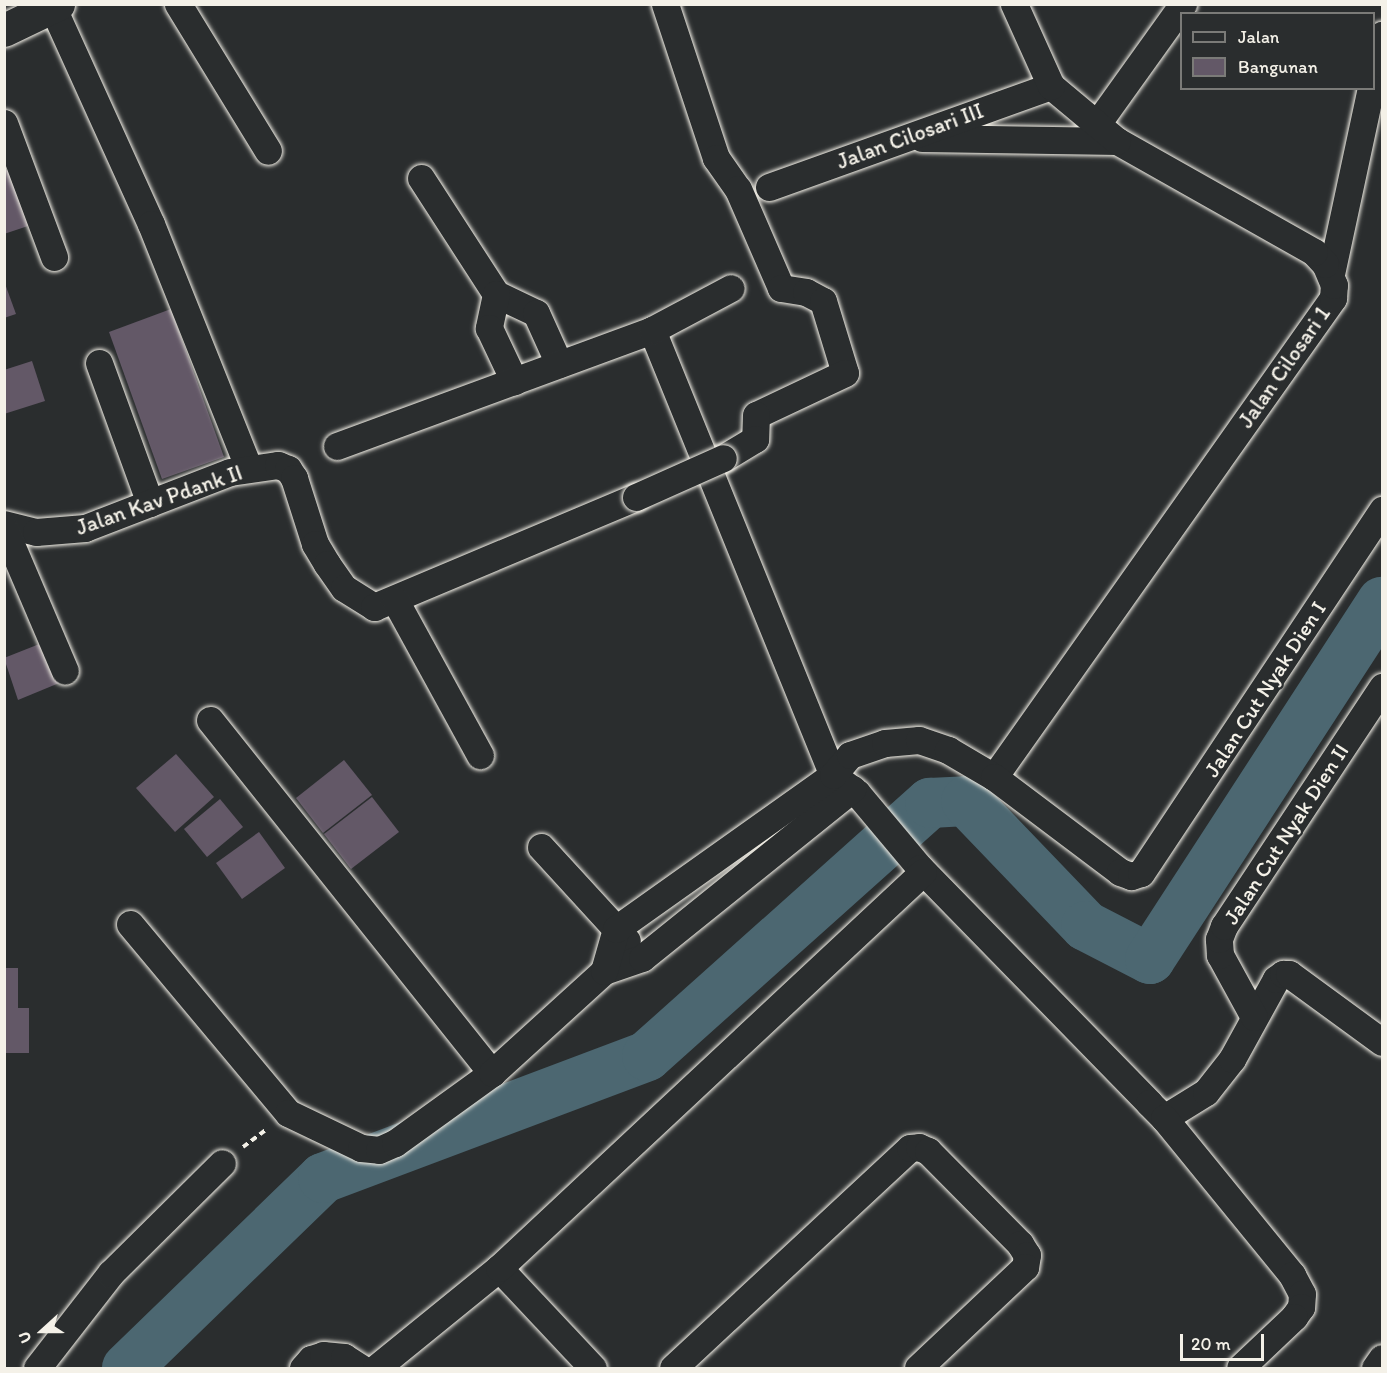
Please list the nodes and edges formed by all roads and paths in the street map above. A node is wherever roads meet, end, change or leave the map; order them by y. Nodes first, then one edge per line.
1 (178, 4) edge
2 (1014, 4) edge
3 (1183, 4) edge
4 (55, 6) edge
5 (674, 7) edge
6 (4, 30) edge
7 (1383, 35) edge
8 (1375, 72) edge
9 (1051, 86) junction
10 (1371, 90) edge
11 (4, 123) edge
12 (1096, 124) junction
13 (903, 138) junction
14 (1117, 141) junction
15 (268, 151) dead end
16 (421, 178) dead end
17 (769, 187) dead end
18 (54, 257) dead end
19 (1331, 274) junction
20 (731, 288) dead end
21 (496, 294) junction
22 (652, 330) junction
23 (99, 363) dead end
24 (559, 364) junction
25 (514, 381) junction
26 (337, 446) dead end
27 (248, 467) junction
28 (150, 503) junction
29 (1383, 510) edge
30 (4, 526) edge
31 (395, 600) junction
32 (65, 671) dead end
33 (1383, 687) edge
34 (210, 720) dead end
35 (480, 755) dead end
36 (994, 777) junction
37 (847, 786) junction
38 (541, 848) dead end
39 (922, 870) junction
40 (130, 924) dead end
41 (616, 928) junction
42 (642, 958) junction
43 (604, 971) junction
44 (1254, 1017) junction
45 (1383, 1042) edge
46 (492, 1073) junction
47 (288, 1113) junction
48 (1164, 1118) junction
49 (222, 1163) joint
50 (499, 1268) junction
51 (1383, 1358) edge
52 (37, 1368) edge
53 (303, 1368) edge
54 (360, 1368) edge
55 (376, 1368) edge
56 (593, 1368) edge
57 (673, 1368) edge
58 (918, 1368) edge
59 (1240, 1368) edge
60 (1375, 1368) edge

1 - 15 street
2 - 9 street, Jalan Cilosari 1
3 - 12 street
4 - 6 street
4 - 27 street
5 - 31 street, bridge
7 - 8 street
9 - 12 street, Jalan Cilosari 1
9 - 13 street, Jalan Cilosari III
10 - 19 street
11 - 18 street
12 - 14 street, Jalan Cilosari 1
13 - 14 street
13 - 17 street, Jalan Cilosari III
14 - 19 street, Jalan Cilosari 1
16 - 21 street
19 - 36 street, Jalan Cilosari 1
20 - 22 street
21 - 24 street
21 - 25 street
22 - 24 street
22 - 37 street
23 - 28 street
24 - 25 street
25 - 26 street
27 - 28 street, Jalan Kav Pdank II
27 - 31 street, Jalan Kav Pdank II
28 - 30 street, Jalan Kav Pdank II
29 - 36 street, Jalan Cut Nyak Dien I
30 - 32 street
31 - 35 street
33 - 44 street, Jalan Cut Nyak Dien II
34 - 46 street
36 - 37 street
37 - 39 street
37 - 41 street
37 - 42 street
38 - 41 street
39 - 48 street
39 - 50 street
40 - 47 street
41 - 42 street
41 - 43 street
42 - 43 street
43 - 46 street
44 - 45 street
44 - 48 street
46 - 47 street
47 - 49 path
48 - 59 street
49 - 52 street
50 - 55 street
50 - 56 street
51 - 60 street
53 - 54 street
57 - 58 street

